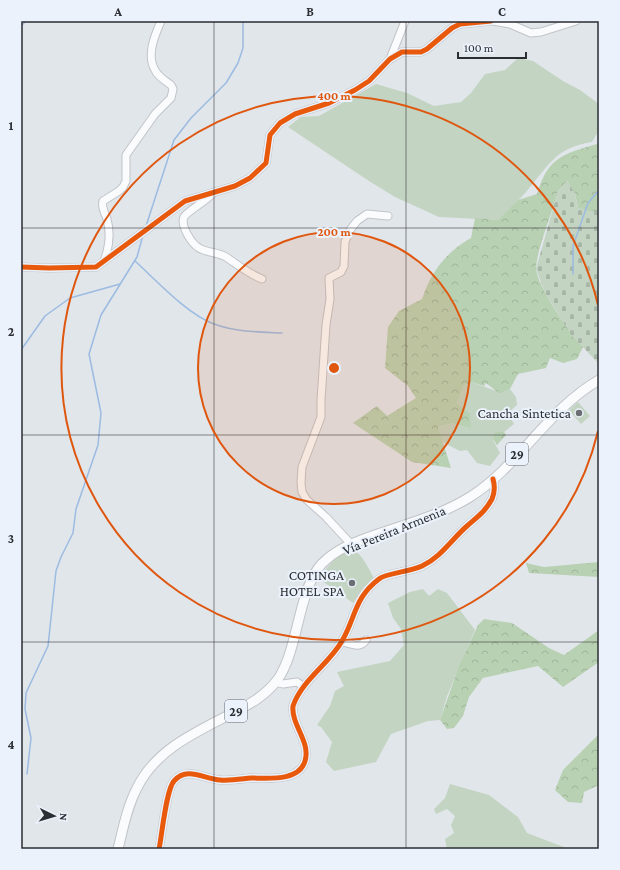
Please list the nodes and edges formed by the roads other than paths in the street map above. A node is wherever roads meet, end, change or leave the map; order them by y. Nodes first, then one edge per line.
1 (161, 21) edge
2 (405, 21) edge
3 (492, 21) edge
4 (576, 21) edge
5 (390, 59) junction
6 (214, 192) junction
7 (388, 216) dead end
8 (104, 262) junction
9 (21, 267) edge
10 (262, 279) dead end
11 (599, 380) edge
12 (493, 479) junction
13 (351, 544) junction
14 (366, 640) dead end
15 (342, 642) junction
16 (275, 682) junction
17 (304, 687) junction
18 (118, 849) edge
19 (159, 849) edge

1 - 8 street
2 - 5 street
3 - 4 street
3 - 5 street
5 - 6 street
6 - 8 street
6 - 10 street
7 - 13 street
8 - 9 street
11 - 12 main road, Vía Pereira Armenia / 29
12 - 13 main road, Vía Pereira Armenia / 29
12 - 15 street
13 - 16 main road, Vía Pereira Armenia / 29
14 - 15 street
15 - 17 street
16 - 17 street
16 - 18 main road, Vía Pereira Armenia / 29
17 - 19 street

